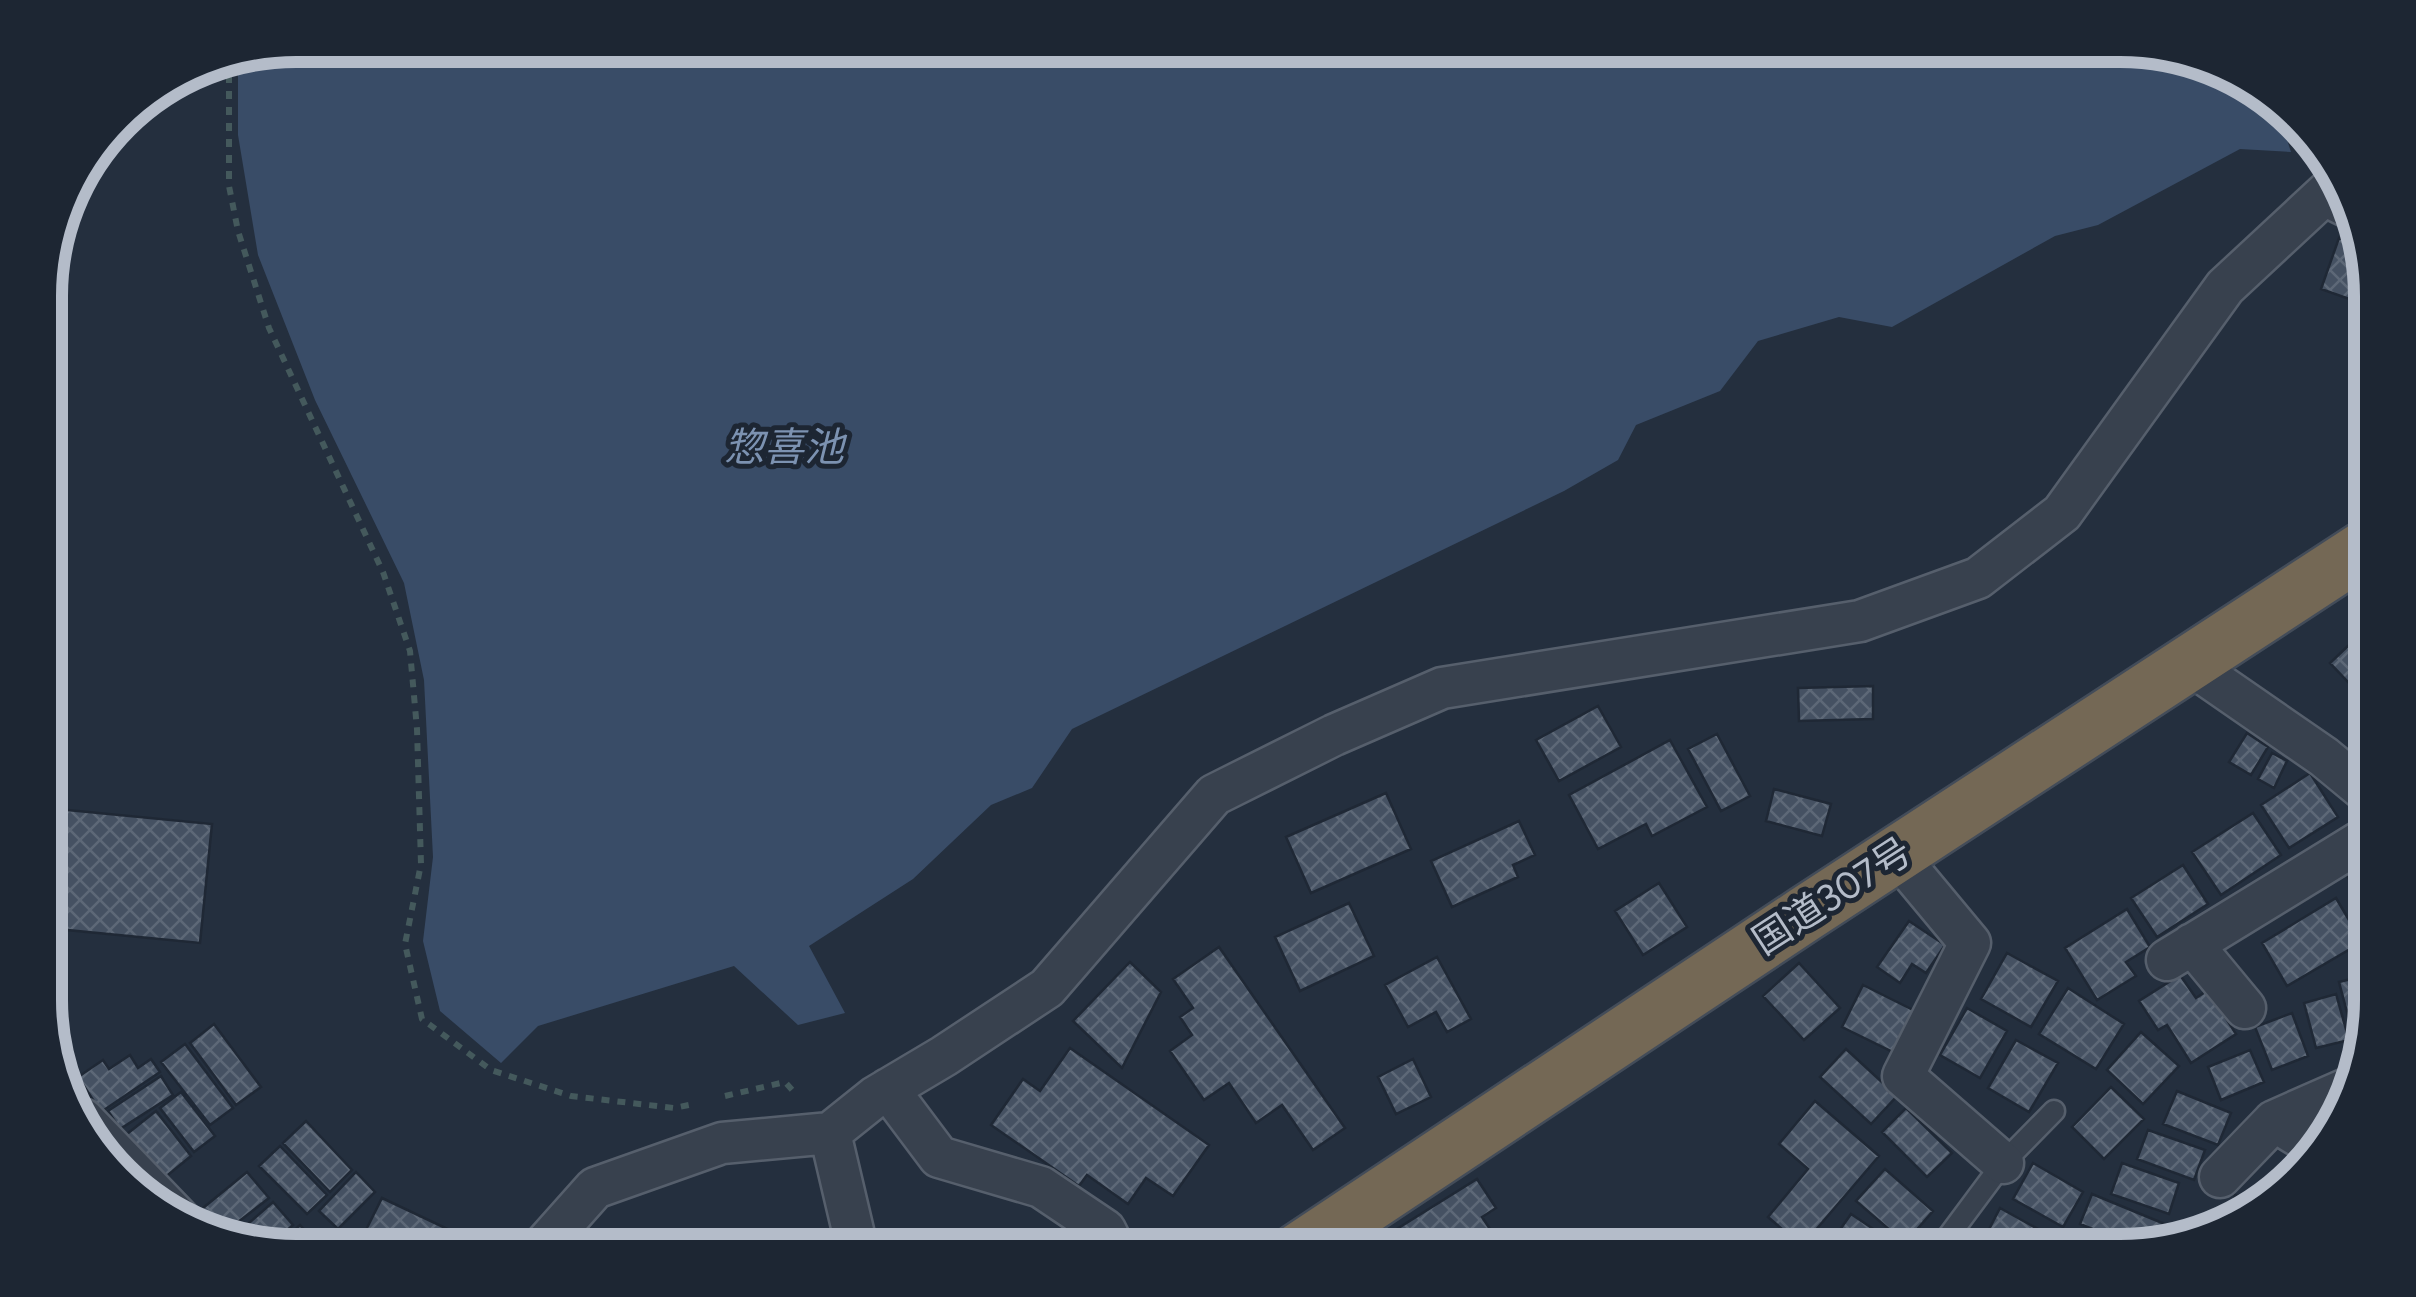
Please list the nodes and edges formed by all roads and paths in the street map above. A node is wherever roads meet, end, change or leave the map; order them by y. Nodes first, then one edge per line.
1 (229, 72) edge
2 (2327, 192) edge
3 (2354, 555) edge
4 (2188, 664) junction
5 (2354, 781) edge
6 (2354, 845) edge
7 (1896, 854) junction
8 (2245, 1008) dead end
9 (888, 1089) junction
10 (2333, 1095) edge
11 (2054, 1112) dead end
12 (2274, 1121) junction
13 (830, 1133) junction
14 (2306, 1141) edge
15 (2003, 1163) junction
16 (2220, 1177) dead end
17 (554, 1234) edge
18 (854, 1234) edge
19 (1108, 1234) edge
20 (1324, 1234) edge
21 (1951, 1234) edge

1 - 13 path
2 - 9 street
3 - 4 highway, 国道307号
4 - 5 street
4 - 7 highway, 国道307号
6 - 8 street
7 - 15 street
7 - 20 highway, 国道307号
9 - 13 street
9 - 19 street
10 - 12 street
11 - 15 lane
12 - 14 street
12 - 16 street
13 - 17 street
13 - 18 street
15 - 21 lane

